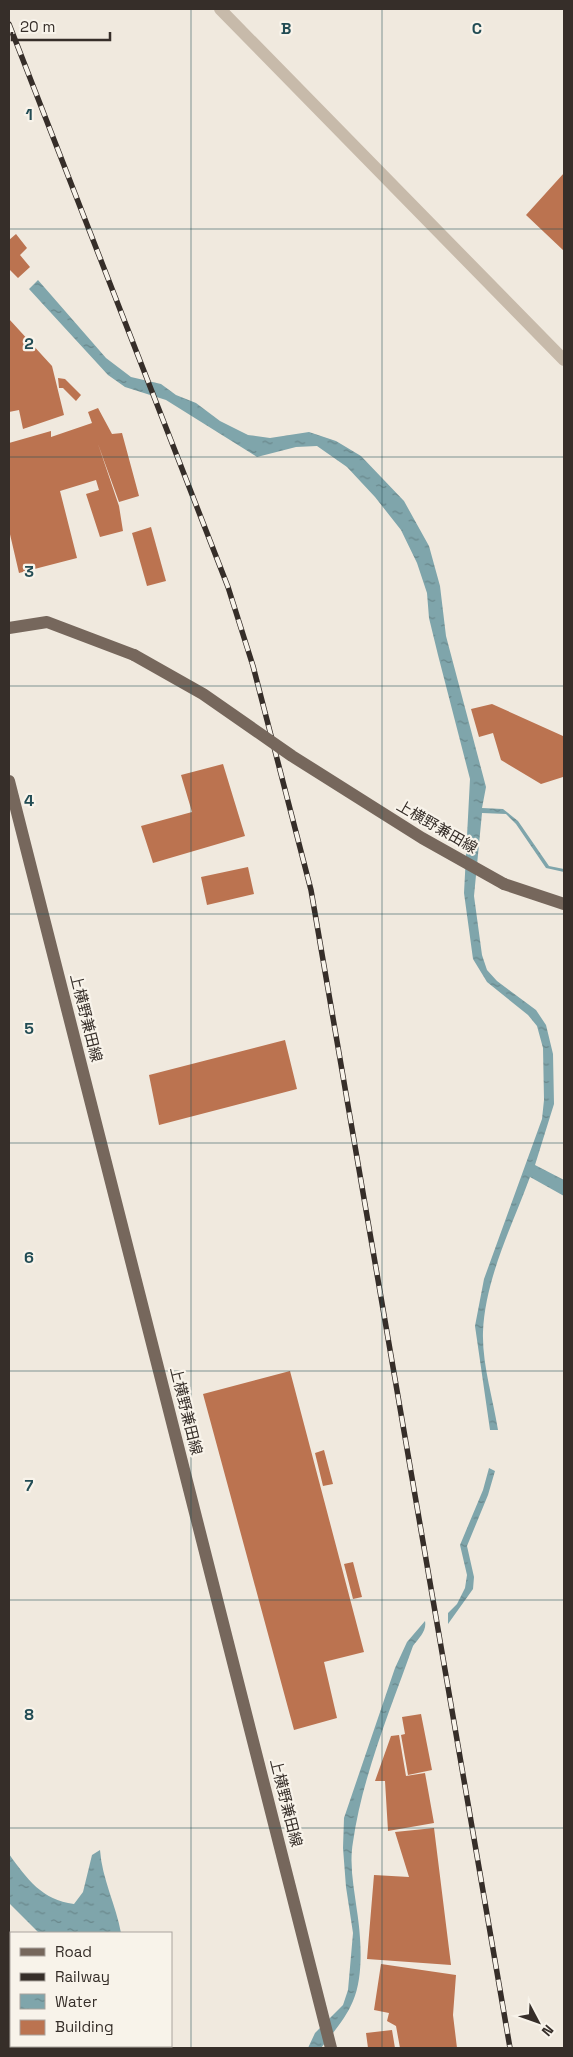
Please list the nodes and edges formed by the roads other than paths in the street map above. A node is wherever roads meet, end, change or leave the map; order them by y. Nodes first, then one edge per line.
1 (220, 9) edge
2 (564, 360) edge
3 (9, 628) edge
4 (9, 781) edge
5 (564, 904) edge
6 (331, 2048) edge

1 - 2 street
3 - 5 main road, 上横野兼田線, bridge
4 - 6 main road, 上横野兼田線

